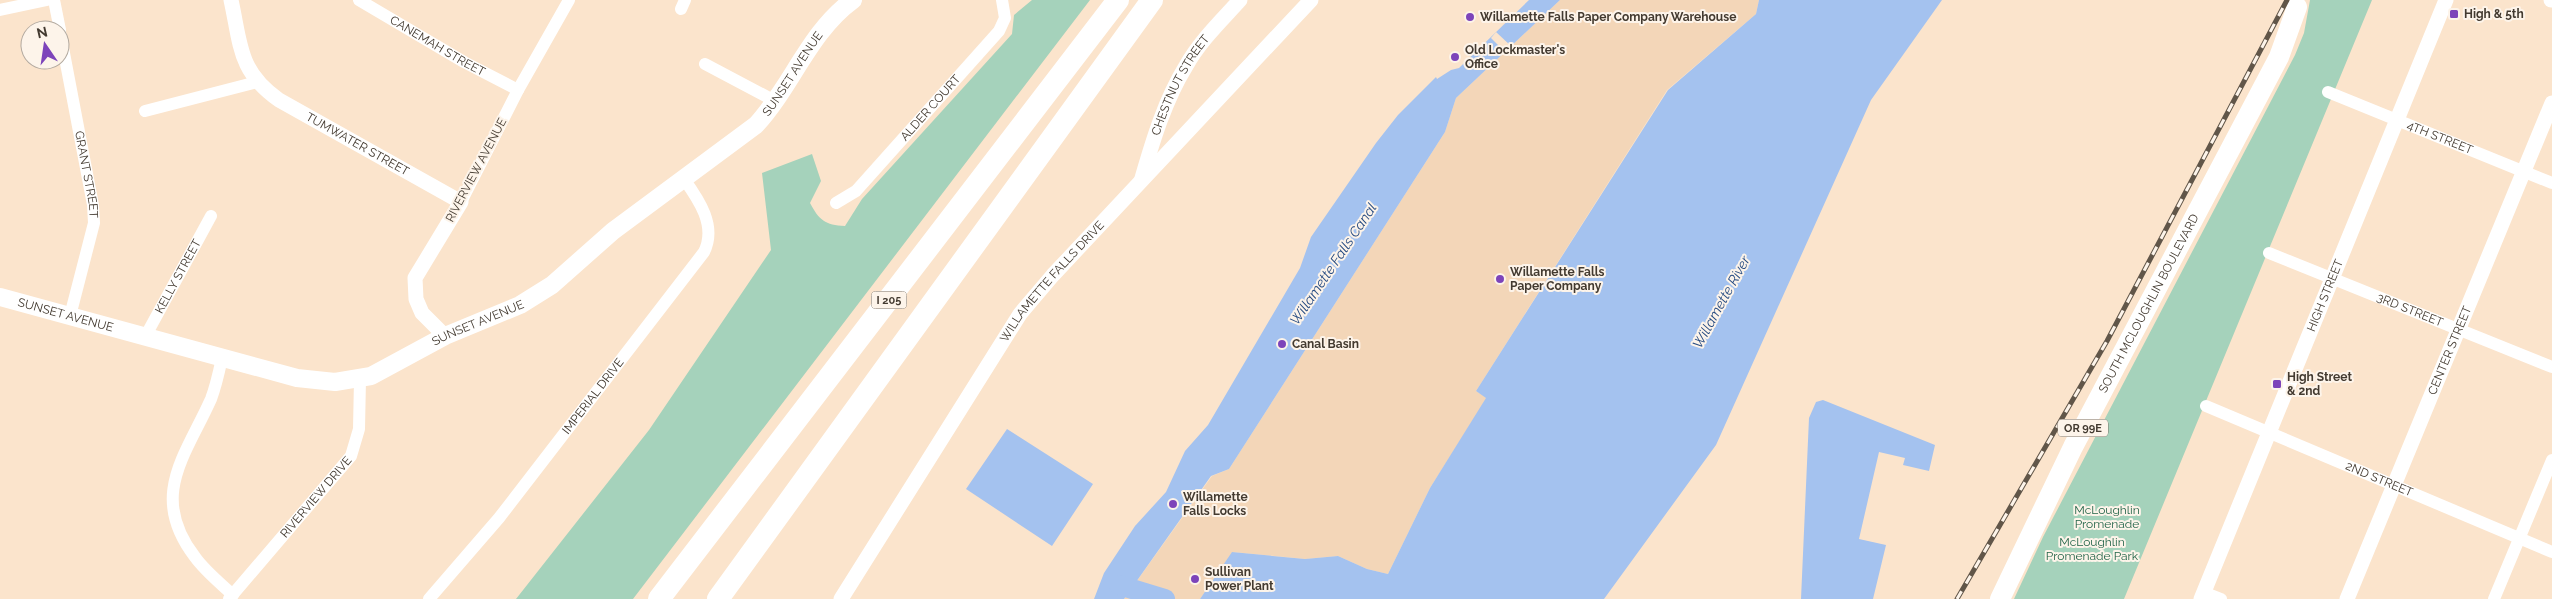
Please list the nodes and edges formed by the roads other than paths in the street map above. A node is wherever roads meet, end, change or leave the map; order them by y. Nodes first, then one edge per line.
1 (47, 0) edge
2 (54, 0) edge
3 (231, 0) edge
4 (359, 0) edge
5 (569, 0) edge
6 (1002, 0) edge
7 (1118, 0) edge
8 (1152, 0) edge
9 (1240, 0) edge
10 (1311, 0) edge
11 (2446, 0) edge
12 (851, 1) edge
13 (2297, 7) dead end
14 (0, 10) edge
15 (58, 20) edge
16 (705, 64) dead end
17 (67, 70) edge
18 (257, 82) junction
19 (518, 90) junction
20 (2328, 92) dead end
21 (776, 101) junction
22 (2552, 103) edge
23 (145, 111) dead end
24 (2396, 120) junction
25 (2524, 172) junction
26 (684, 179) junction
27 (1141, 182) junction
28 (2552, 183) edge
29 (461, 202) junction
30 (836, 204) dead end
31 (211, 216) dead end
32 (2269, 253) dead end
33 (2331, 278) junction
34 (0, 297) edge
35 (70, 316) junction
36 (2458, 330) junction
37 (445, 336) junction
38 (145, 337) junction
39 (222, 358) junction
40 (2552, 367) edge
41 (360, 379) junction
42 (2206, 406) dead end
43 (2269, 433) junction
44 (2552, 460) edge
45 (2394, 487) junction
46 (2519, 539) junction
47 (2552, 552) edge
48 (2202, 595) edge
49 (231, 597) edge
50 (429, 599) edge
51 (659, 599) edge
52 (718, 599) edge
53 (841, 599) edge
54 (2000, 599) edge
55 (2222, 599) edge
56 (2347, 599) edge
57 (2494, 599) edge

1 - 14 street
2 - 15 street, GRANT STREET
3 - 18 street
4 - 19 street, CANEMAH STREET
5 - 19 street, RIVERVIEW AVENUE
6 - 30 street, ALDER COURT
7 - 51 highway, I 205
8 - 52 highway, I 205
9 - 27 street, CHESTNUT STREET
10 - 27 street, WILLAMETTE FALLS DRIVE
11 - 24 street, HIGH STREET
12 - 21 main road, SUNSET AVENUE
13 - 54 highway, SOUTH MCLOUGHLIN BOULEVARD / OR 99E
16 - 21 street
17 - 35 street, GRANT STREET
18 - 23 street
18 - 29 street, TUMWATER STREET
19 - 29 street, RIVERVIEW AVENUE
20 - 24 street, 4TH STREET
21 - 26 main road, SUNSET AVENUE
22 - 25 street, CENTER STREET
24 - 25 street, 4TH STREET
24 - 33 street, HIGH STREET
25 - 28 street, 4TH STREET
25 - 36 street, CENTER STREET
26 - 37 main road, SUNSET AVENUE
26 - 50 street, IMPERIAL DRIVE
27 - 53 street, WILLAMETTE FALLS DRIVE
29 - 37 street, RIVERVIEW AVENUE
31 - 38 street, KELLY STREET
32 - 33 street, 3RD STREET
33 - 36 street, 3RD STREET
33 - 43 street, HIGH STREET
34 - 35 main road, SUNSET AVENUE
35 - 38 main road, SUNSET AVENUE
36 - 40 street, 3RD STREET
36 - 45 street, CENTER STREET
37 - 41 main road, SUNSET AVENUE
38 - 39 main road, SUNSET AVENUE
39 - 41 main road, SUNSET AVENUE
39 - 49 street
41 - 49 street, RIVERVIEW DRIVE
42 - 43 street, 2ND STREET
43 - 45 street, 2ND STREET
43 - 48 street, HIGH STREET
44 - 46 street
45 - 46 street, 2ND STREET
45 - 56 street, CENTER STREET
46 - 47 street, 2ND STREET
46 - 57 street
48 - 55 street

